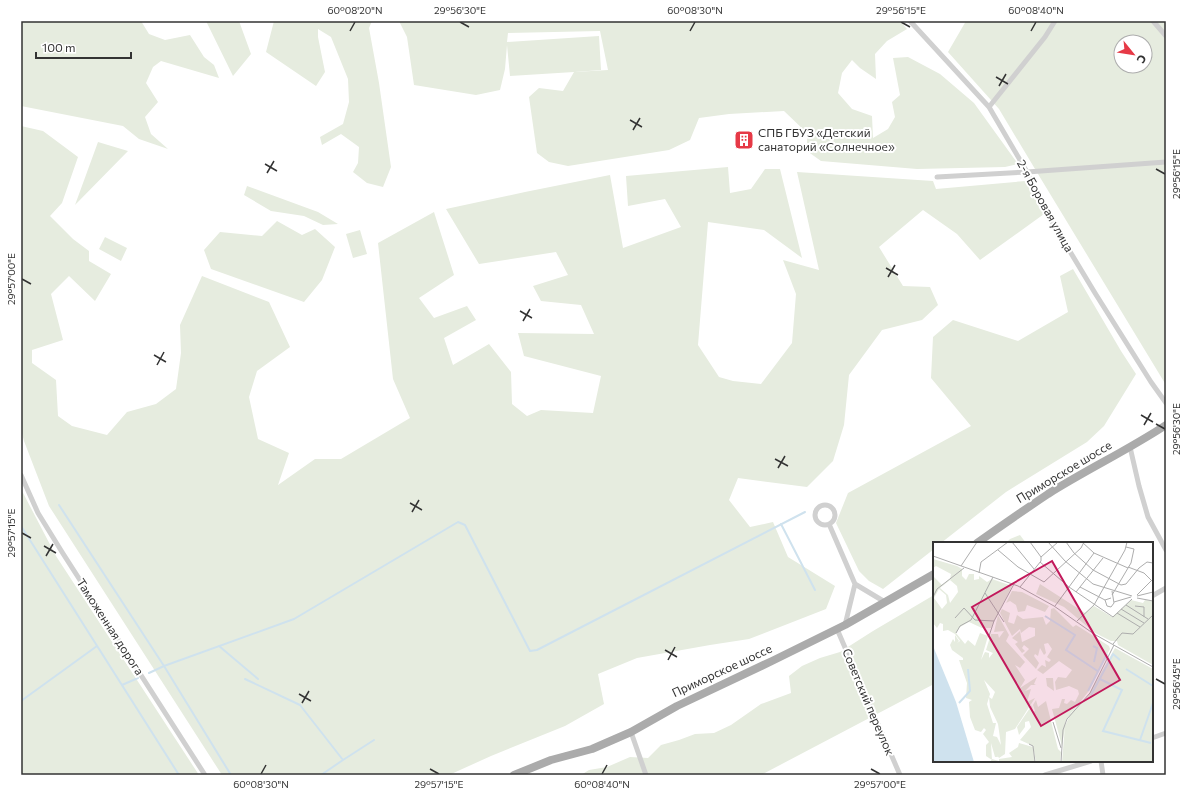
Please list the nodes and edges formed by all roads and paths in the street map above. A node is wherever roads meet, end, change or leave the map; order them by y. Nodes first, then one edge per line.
1 (910, 21) edge
2 (1055, 21) edge
3 (1153, 21) edge
4 (1166, 36) edge
5 (989, 107) junction
6 (1166, 162) edge
7 (1027, 172) junction
8 (937, 176) dead end
9 (1166, 403) edge
10 (1166, 425) edge
11 (1130, 447) junction
12 (21, 475) edge
13 (830, 524) dead end
14 (979, 542) edge
15 (1166, 550) edge
16 (933, 575) edge
17 (855, 584) junction
18 (1166, 588) edge
19 (1153, 595) edge
20 (885, 602) junction
21 (845, 625) junction
22 (837, 629) junction
23 (631, 732) junction
24 (1166, 733) edge
25 (1153, 738) edge
26 (1088, 762) edge
27 (1101, 762) edge
28 (205, 775) edge
29 (514, 775) edge
30 (646, 775) edge
31 (900, 775) edge
32 (1045, 775) edge
33 (1103, 775) edge

1 - 5 street, 2-я Боровая улица
2 - 5 street
3 - 4 street
5 - 7 street, 2-я Боровая улица
6 - 7 street
7 - 8 street
7 - 9 street, 2-я Боровая улица
10 - 11 main road, Приморское шоссе
11 - 14 main road, Приморское шоссе
11 - 15 street
12 - 28 street, Таможенная дорога
13 - 17 street
16 - 20 main road, Приморское шоссе
17 - 20 street
17 - 21 street
18 - 19 street
20 - 21 main road, Приморское шоссе
21 - 22 main road, Приморское шоссе
22 - 23 main road, Приморское шоссе
22 - 31 street, Советский переулок
23 - 29 main road, Приморское шоссе
23 - 30 street
24 - 25 street
26 - 32 street
27 - 33 street

